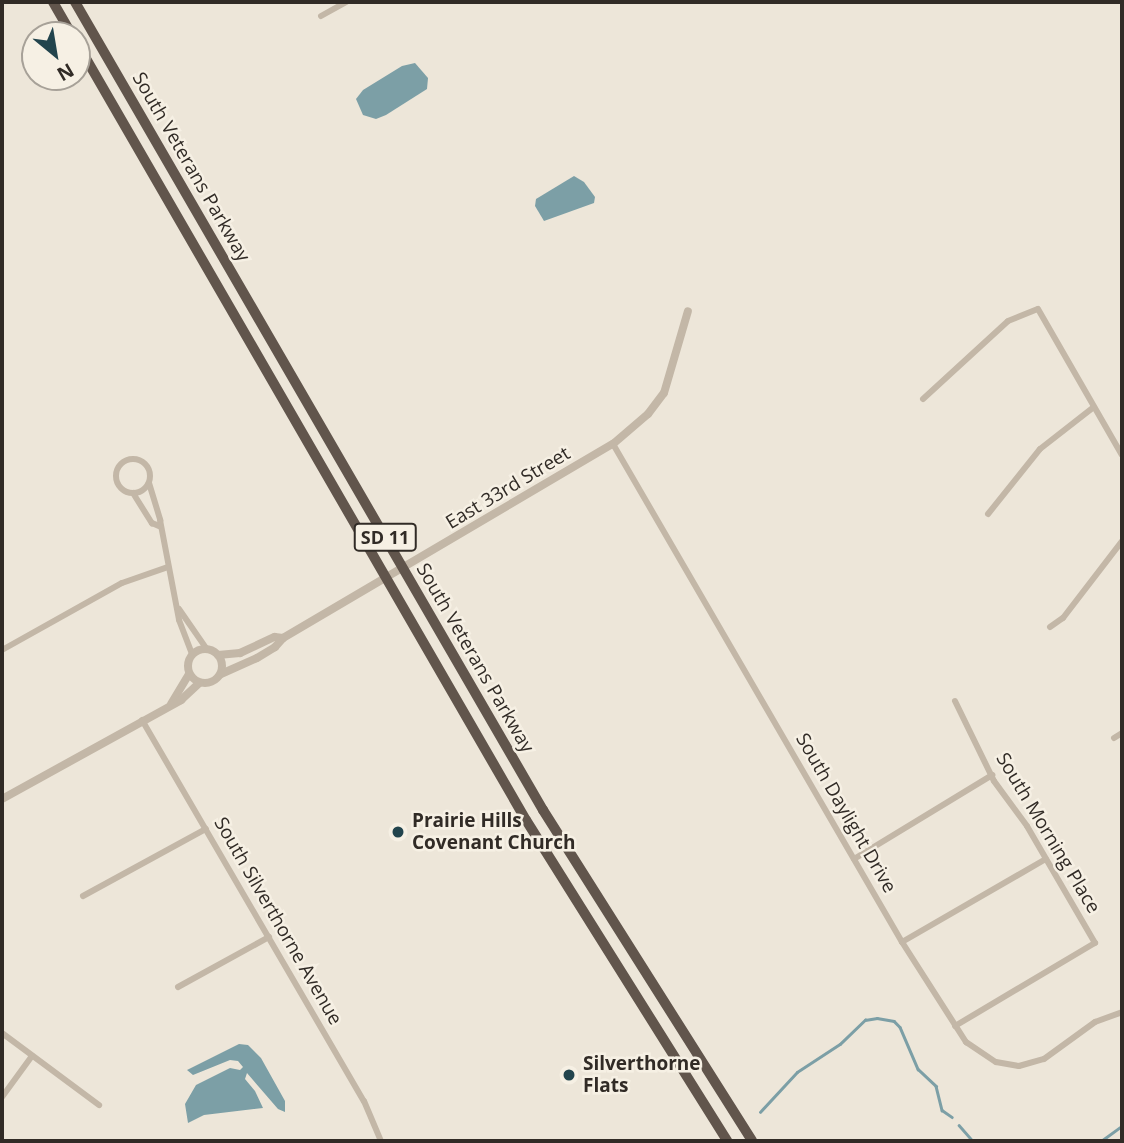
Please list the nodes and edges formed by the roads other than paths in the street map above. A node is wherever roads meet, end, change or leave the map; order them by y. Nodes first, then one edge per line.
1 (53, 2) edge
2 (75, 2) edge
3 (346, 2) edge
4 (321, 16) dead end
5 (64, 21) edge
6 (91, 67) edge
7 (688, 311) dead end
8 (923, 399) dead end
9 (1094, 407) junction
10 (613, 444) junction
11 (1122, 455) edge
12 (149, 483) junction
13 (133, 493) junction
14 (988, 514) dead end
15 (159, 526) junction
16 (1122, 541) edge
17 (168, 567) junction
18 (403, 569) junction
19 (385, 579) junction
20 (179, 609) junction
21 (1050, 627) dead end
22 (283, 638) junction
23 (206, 648) junction
24 (2, 650) edge
25 (192, 654) junction
26 (218, 655) junction
27 (190, 674) junction
28 (221, 674) junction
29 (199, 683) junction
30 (955, 701) dead end
31 (171, 704) junction
32 (142, 720) junction
33 (1122, 733) edge
34 (1114, 738) dead end
35 (992, 775) junction
36 (2, 799) edge
37 (206, 829) junction
38 (854, 859) junction
39 (1046, 859) junction
40 (83, 896) dead end
41 (269, 937) junction
42 (902, 942) junction
43 (178, 987) dead end
44 (1122, 1012) edge
45 (955, 1026) junction
46 (2, 1033) edge
47 (32, 1056) junction
48 (2, 1097) edge
49 (99, 1105) dead end
50 (381, 1141) edge
51 (727, 1141) edge
52 (752, 1141) edge

1 - 5 highway
2 - 18 highway, South Veterans Parkway / SD 11
3 - 4 street
6 - 19 highway, South Veterans Parkway / SD 11
7 - 10 street, East 33rd Street
8 - 9 street
9 - 11 street
9 - 14 street
10 - 18 street, East 33rd Street
10 - 38 street, South Daylight Drive
12 - 13 street
12 - 13 street
12 - 15 street
13 - 15 street
15 - 17 street
16 - 21 street
17 - 20 street
17 - 24 street
18 - 19 street, East 33rd Street
18 - 52 highway, South Veterans Parkway / SD 11
19 - 22 street, East 33rd Street
19 - 51 highway, South Veterans Parkway / SD 11
20 - 23 street
20 - 25 street
22 - 26 street, East 33rd Street
22 - 28 street, East 33rd Street
23 - 25 street
23 - 26 street
25 - 27 street, East 33rd Street
26 - 28 street
27 - 29 street
27 - 31 street, East 33rd Street
28 - 29 street, East 33rd Street
29 - 31 street, East 33rd Street
30 - 35 street, South Morning Place
31 - 32 street, East 33rd Street
32 - 36 street, East 33rd Street
32 - 37 street, South Silverthorne Avenue
33 - 34 street
35 - 38 street
35 - 39 street, South Morning Place
37 - 40 street
37 - 41 street, South Silverthorne Avenue
38 - 42 street, South Daylight Drive
39 - 42 street
39 - 45 street, South Morning Place
41 - 43 street
41 - 50 street, South Silverthorne Avenue
42 - 45 street, South Daylight Drive
44 - 45 street, South Daylight Drive
46 - 47 street
47 - 48 street
47 - 49 street

